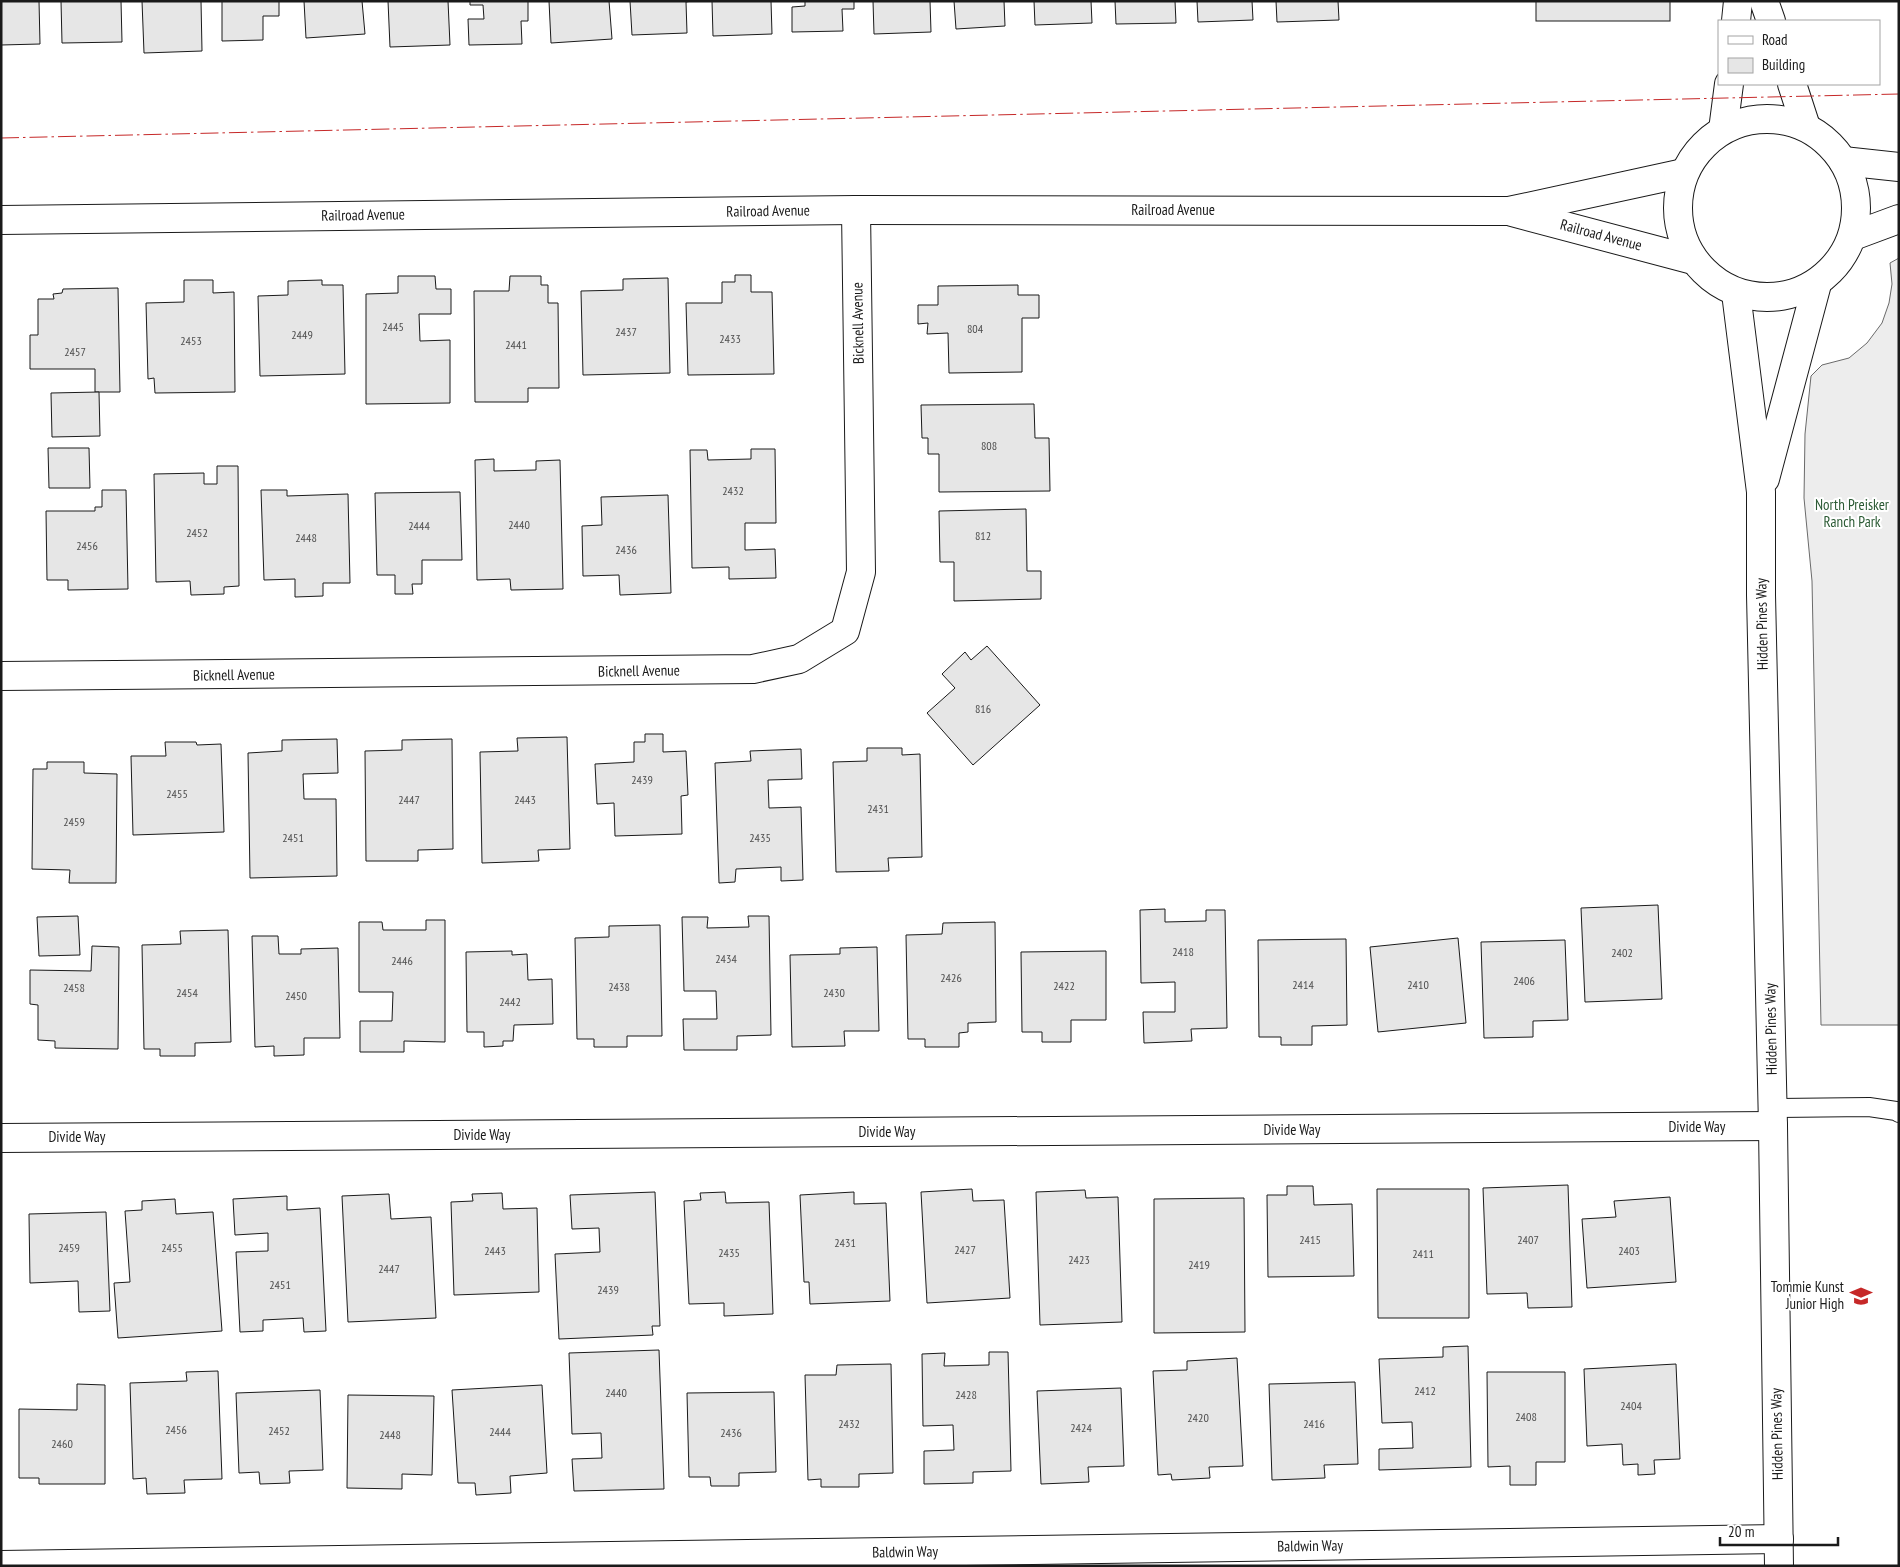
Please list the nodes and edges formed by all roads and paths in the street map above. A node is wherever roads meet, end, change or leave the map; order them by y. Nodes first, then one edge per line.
1 (1738, 1) edge
2 (1764, 1) edge
3 (1736, 20) edge
4 (1770, 20) edge
5 (1728, 85) edge
6 (1792, 85) edge
7 (1806, 127) junction
8 (1723, 130) junction
9 (1844, 161) junction
10 (1899, 167) edge
11 (1684, 173) junction
12 (856, 210) junction
13 (1509, 210) junction
14 (14, 219) edge
15 (1899, 219) edge
16 (1853, 236) junction
17 (1693, 260) junction
18 (1817, 284) junction
19 (1736, 293) junction
20 (1761, 492) junction
21 (1, 676) edge
22 (1899, 1113) edge
23 (1773, 1117) junction
24 (1, 1138) edge
25 (1779, 1553) edge
26 (1, 1565) edge

1 - 3 street
2 - 4 street
5 - 8 street
6 - 7 street
7 - 8 street
7 - 9 street
8 - 11 street
9 - 10 street
9 - 16 street
11 - 13 street, Railroad Avenue
11 - 17 street
12 - 13 street, Railroad Avenue
12 - 14 street, Railroad Avenue
12 - 21 street, Bicknell Avenue
13 - 17 street, Railroad Avenue
15 - 16 street
16 - 18 street
17 - 19 street
18 - 19 street
18 - 20 street, Hidden Pines Way
19 - 20 street, Hidden Pines Way
20 - 23 street, Hidden Pines Way
22 - 23 lane
23 - 24 street, Divide Way
23 - 25 street, Hidden Pines Way
25 - 26 street, Baldwin Way

